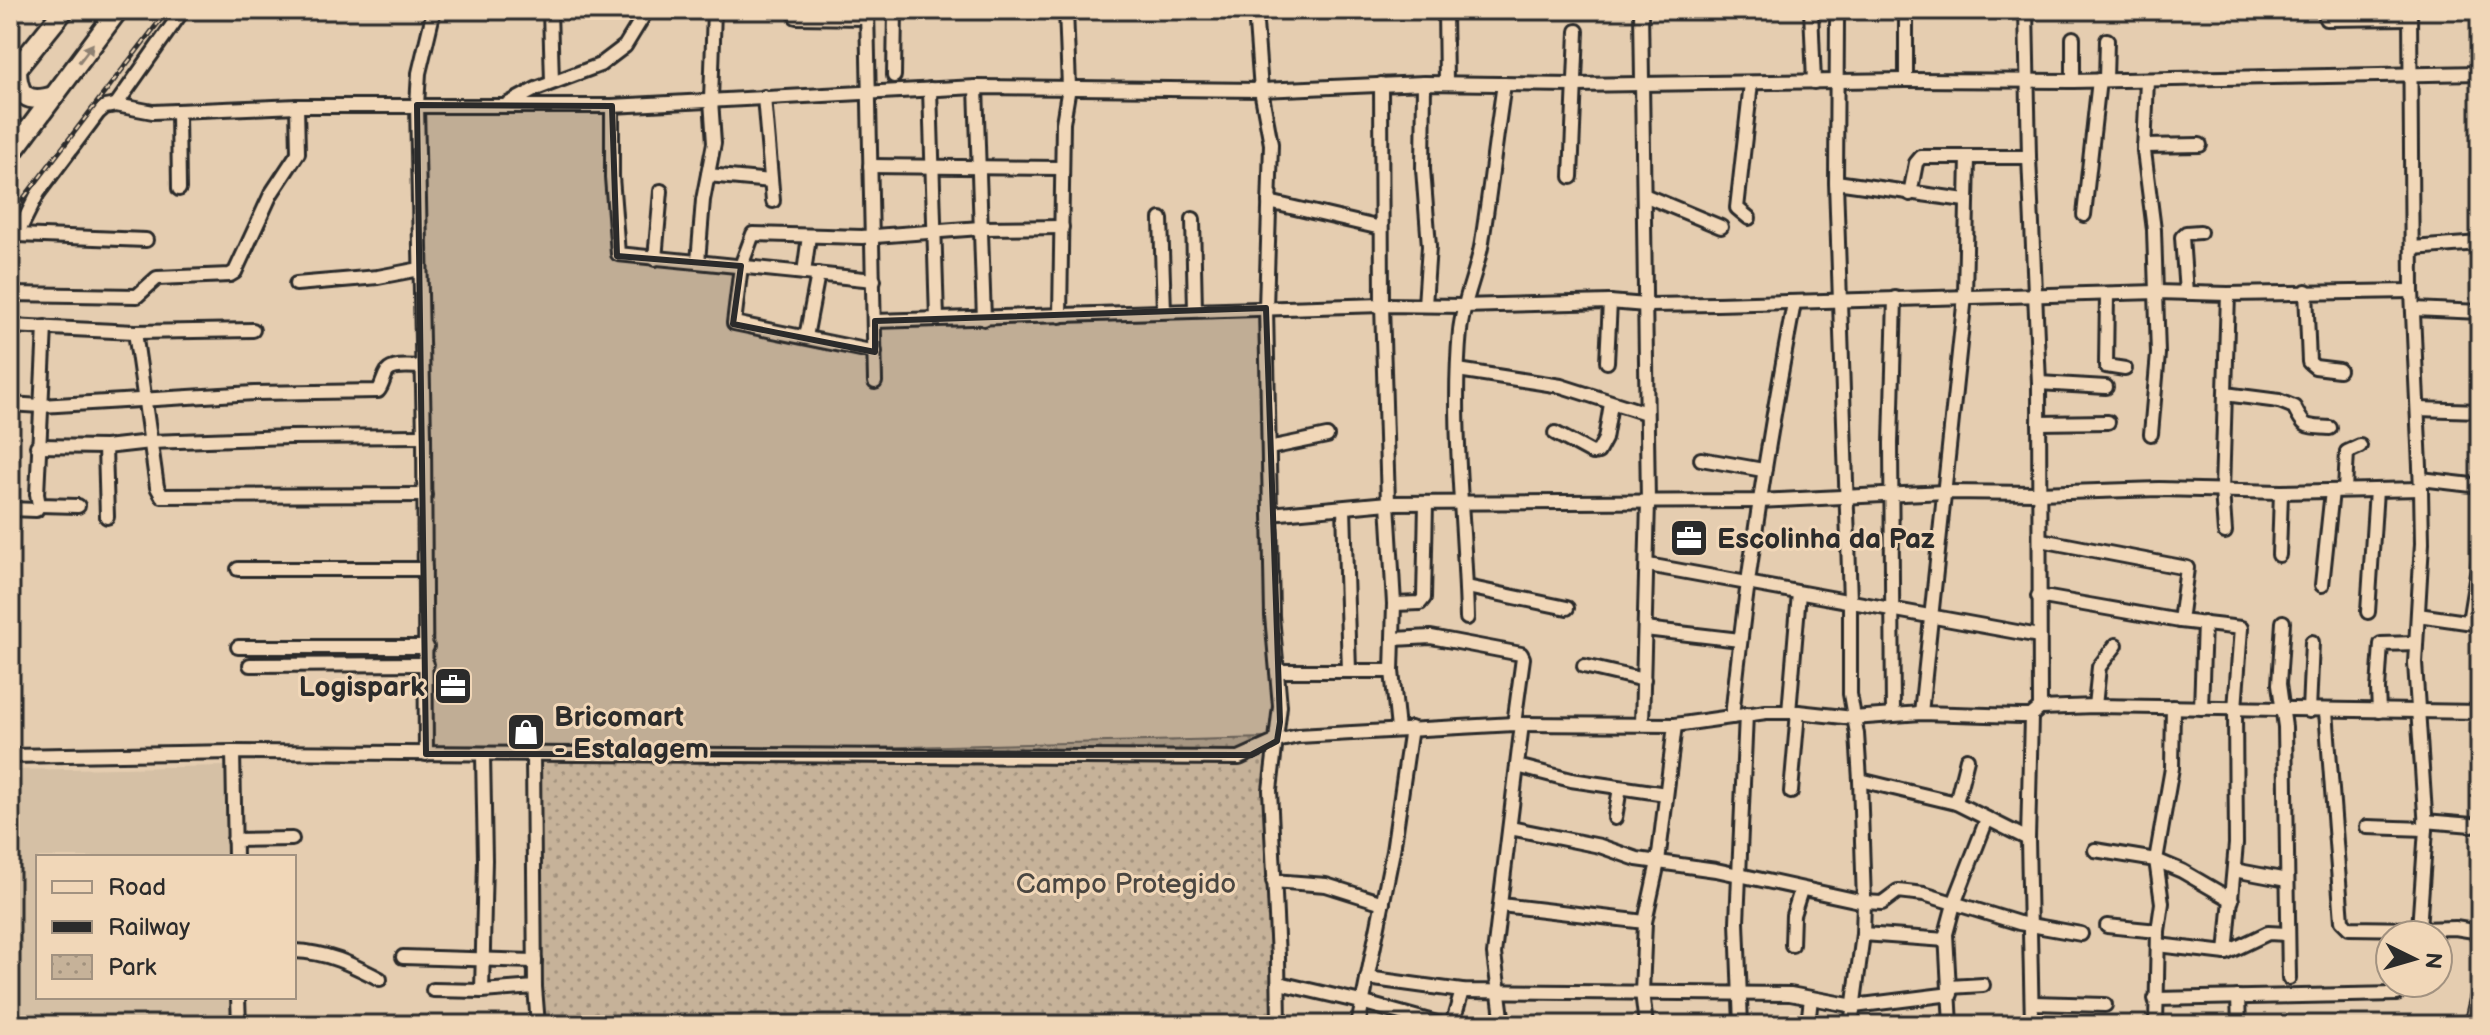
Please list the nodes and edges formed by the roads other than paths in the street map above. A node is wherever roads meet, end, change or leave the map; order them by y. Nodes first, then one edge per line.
1 (64, 10) edge
2 (118, 10) edge
3 (183, 10) edge
4 (434, 10) edge
5 (550, 10) edge
6 (647, 10) edge
7 (714, 10) edge
8 (895, 10) edge
9 (1066, 10) edge
10 (1255, 10) edge
11 (1445, 10) edge
12 (1641, 10) edge
13 (1811, 10) edge
14 (1906, 10) edge
15 (2026, 10) edge
16 (867, 14) edge
17 (2410, 14) edge
18 (796, 17) dead end
19 (2326, 19) dead end
20 (1837, 20) dead end
21 (1577, 31) dead end
22 (2073, 38) dead end
23 (2107, 40) dead end
24 (14, 72) edge
25 (2480, 73) edge
26 (2411, 74) junction
27 (894, 76) dead end
28 (1906, 80) junction
29 (2027, 80) junction
30 (2103, 80) junction
31 (2147, 80) junction
32 (2073, 81) junction
33 (552, 82) junction
34 (1814, 82) junction
35 (1837, 82) junction
36 (1424, 83) junction
37 (1446, 83) junction
38 (1751, 83) junction
39 (1381, 84) junction
40 (1504, 84) junction
41 (1574, 85) junction
42 (1643, 85) junction
43 (976, 87) junction
44 (1069, 87) junction
45 (930, 89) junction
46 (1261, 90) junction
47 (869, 91) junction
48 (54, 96) junction
49 (764, 97) junction
50 (711, 100) junction
51 (116, 105) junction
52 (417, 105) junction
53 (297, 106) junction
54 (612, 106) junction
55 (503, 107) junction
56 (178, 112) junction
57 (10, 122) edge
58 (10, 145) edge
59 (2200, 145) dead end
60 (2144, 146) junction
61 (10, 155) edge
62 (1968, 157) junction
63 (2029, 157) junction
64 (870, 166) junction
65 (931, 166) junction
66 (979, 168) junction
67 (1061, 168) junction
68 (708, 175) junction
69 (1571, 177) dead end
70 (771, 181) junction
71 (1836, 182) junction
72 (179, 189) dead end
73 (661, 191) dead end
74 (1910, 194) junction
75 (1644, 195) junction
76 (1965, 200) junction
77 (773, 201) dead end
78 (1269, 202) junction
79 (2084, 215) dead end
80 (1749, 218) dead end
81 (1161, 219) dead end
82 (1193, 219) dead end
83 (1062, 227) junction
84 (1721, 227) dead end
85 (980, 228) junction
86 (1381, 228) junction
87 (934, 230) junction
88 (2200, 232) dead end
89 (809, 236) junction
90 (872, 236) junction
91 (13, 238) edge
92 (146, 240) dead end
93 (2480, 243) edge
94 (2412, 248) junction
95 (655, 259) junction
96 (698, 262) junction
97 (741, 266) junction
98 (420, 269) junction
99 (811, 274) junction
100 (874, 280) junction
101 (296, 284) dead end
102 (2306, 291) junction
103 (2412, 291) junction
104 (2157, 292) junction
105 (2186, 293) junction
106 (10, 294) edge
107 (2107, 294) junction
108 (2228, 294) junction
109 (1965, 296) junction
110 (2036, 296) junction
111 (1895, 298) junction
112 (1841, 300) junction
113 (1610, 302) junction
114 (1794, 303) junction
115 (1382, 305) junction
116 (1425, 305) junction
117 (1646, 305) junction
118 (1463, 306) junction
119 (1266, 308) junction
120 (2414, 309) junction
121 (1195, 310) junction
122 (1164, 311) junction
123 (2480, 312) edge
124 (1060, 316) junction
125 (937, 319) junction
126 (984, 319) junction
127 (875, 321) junction
128 (10, 326) edge
129 (45, 327) junction
130 (253, 330) dead end
131 (135, 332) junction
132 (806, 337) junction
133 (875, 352) junction
134 (1607, 362) dead end
135 (422, 367) junction
136 (2125, 369) dead end
137 (1458, 370) junction
138 (2339, 370) dead end
139 (875, 382) dead end
140 (2039, 383) junction
141 (2106, 387) dead end
142 (2225, 394) junction
143 (145, 401) junction
144 (10, 404) edge
145 (1611, 404) junction
146 (41, 406) junction
147 (2418, 409) junction
148 (2480, 411) edge
149 (1646, 413) junction
150 (2108, 422) dead end
151 (2039, 423) junction
152 (2330, 428) dead end
153 (1555, 433) dead end
154 (2151, 434) dead end
155 (424, 436) junction
156 (1327, 436) dead end
157 (150, 442) junction
158 (37, 446) junction
159 (2360, 446) dead end
160 (105, 447) junction
161 (1269, 448) junction
162 (1701, 459) dead end
163 (1763, 470) junction
164 (2421, 484) junction
165 (2480, 486) edge
166 (2222, 490) junction
167 (2339, 490) junction
168 (2376, 490) junction
169 (1945, 492) junction
170 (2281, 492) junction
171 (2038, 493) junction
172 (425, 495) junction
173 (1892, 495) junction
174 (1847, 498) junction
175 (1758, 501) junction
176 (1648, 502) junction
177 (1388, 503) junction
178 (1426, 503) junction
179 (1463, 504) junction
180 (39, 505) junction
181 (78, 506) dead end
182 (1344, 508) junction
183 (10, 509) edge
184 (1270, 514) junction
185 (107, 517) dead end
186 (2225, 532) dead end
187 (2041, 540) junction
188 (2480, 554) edge
189 (2279, 555) dead end
190 (1648, 565) junction
191 (238, 569) dead end
192 (425, 569) junction
193 (1748, 584) junction
194 (2322, 585) dead end
195 (1467, 587) junction
196 (1799, 593) junction
197 (2038, 596) junction
198 (1850, 601) junction
199 (1394, 604) junction
200 (1567, 608) dead end
201 (1892, 609) junction
202 (2368, 612) dead end
203 (1932, 615) junction
204 (2418, 615) junction
205 (1467, 618) dead end
206 (2180, 621) junction
207 (2283, 622) dead end
208 (2204, 623) junction
209 (2474, 623) edge
210 (1645, 629) junction
211 (2039, 636) junction
212 (1394, 639) junction
213 (1740, 640) junction
214 (2312, 642) dead end
215 (2416, 643) junction
216 (2116, 645) dead end
217 (238, 647) dead end
218 (427, 647) junction
219 (427, 664) junction
220 (250, 665) dead end
221 (1584, 666) dead end
222 (1277, 671) junction
223 (1349, 671) junction
224 (1392, 671) junction
225 (1644, 680) junction
226 (2095, 706) junction
227 (2173, 707) junction
228 (2201, 708) junction
229 (2235, 709) junction
230 (2282, 710) junction
231 (2309, 711) junction
232 (2326, 711) junction
233 (2379, 711) junction
234 (2416, 711) junction
235 (1793, 712) junction
236 (2035, 712) junction
237 (2480, 712) edge
238 (1921, 713) junction
239 (1746, 714) junction
240 (1893, 714) junction
241 (1732, 717) junction
242 (1853, 718) junction
243 (1518, 724) junction
244 (1642, 724) junction
245 (1675, 725) junction
246 (1404, 729) junction
247 (1277, 741) junction
248 (233, 752) junction
249 (10, 753) edge
250 (426, 754) junction
251 (483, 755) junction
252 (533, 755) junction
253 (1967, 759) dead end
254 (1517, 766) junction
255 (1860, 780) junction
256 (1620, 788) junction
257 (1791, 792) dead end
258 (1666, 794) junction
259 (1956, 803) junction
260 (1615, 818) dead end
261 (1987, 819) junction
262 (2426, 825) junction
263 (2472, 825) dead end
264 (2367, 827) dead end
265 (1510, 828) junction
266 (292, 839) dead end
267 (2028, 839) junction
268 (234, 840) junction
269 (2095, 850) dead end
270 (235, 855) edge
271 (2156, 860) junction
272 (1658, 862) junction
273 (2234, 870) junction
274 (1739, 875) junction
275 (2287, 880) junction
276 (1273, 881) junction
277 (1801, 890) junction
278 (2232, 900) junction
279 (1864, 902) junction
280 (1383, 903) junction
281 (1954, 904) junction
282 (1501, 905) junction
283 (2420, 919) edge
284 (1645, 922) junction
285 (2031, 926) junction
286 (2107, 926) dead end
287 (2374, 928) edge
288 (2454, 928) edge
289 (2480, 932) edge
290 (1863, 934) junction
291 (2081, 934) dead end
292 (2287, 934) junction
293 (2158, 938) junction
294 (1946, 940) junction
295 (1792, 945) dead end
296 (296, 951) edge
297 (2226, 953) junction
298 (403, 957) dead end
299 (483, 959) junction
300 (535, 961) junction
301 (1367, 978) junction
302 (2289, 978) dead end
303 (380, 979) dead end
304 (1279, 983) junction
305 (1983, 985) dead end
306 (535, 987) junction
307 (433, 990) dead end
308 (1950, 990) junction
309 (482, 991) junction
310 (1462, 991) junction
311 (1497, 991) junction
312 (1642, 992) junction
313 (1738, 992) junction
314 (2479, 992) edge
315 (2374, 994) edge
316 (2238, 997) junction
317 (1811, 998) junction
318 (238, 999) edge
319 (2155, 999) junction
320 (1361, 1002) junction
321 (2032, 1003) junction
322 (2105, 1005) dead end
323 (1854, 1006) junction
324 (239, 1025) edge
325 (538, 1025) edge
326 (1279, 1025) edge
327 (1358, 1025) edge
328 (1444, 1025) edge
329 (1452, 1025) edge
330 (1503, 1025) edge
331 (1646, 1025) edge
332 (1741, 1025) edge
333 (1808, 1025) edge
334 (1851, 1025) edge
335 (1951, 1025) edge
336 (2032, 1025) edge
337 (2156, 1025) edge
338 (2239, 1025) edge
339 (2471, 1025) edge

1 - 24 highway
48 -> 2 highway
3 - 51 street
4 - 52 street
5 - 33 street
6 - 33 street
7 - 50 street
8 - 27 street
9 - 44 street
10 - 46 street
11 - 37 street
12 - 42 street
13 - 34 street
14 - 28 street
15 - 29 street
16 - 18 street
16 - 47 street
17 - 19 street
17 - 26 street
20 - 35 street
21 - 41 street
22 - 32 street
23 - 30 street
24 - 48 highway
25 - 26 street
26 - 31 street
26 - 94 street
28 - 29 street
28 - 35 street
29 - 32 street
29 - 63 street
30 - 31 street
30 - 32 street
30 - 79 street
31 - 60 street
33 - 55 street
34 - 35 street
34 - 38 street
35 - 71 street
36 - 37 street
36 - 39 street
36 - 116 street
37 - 40 street
38 - 42 street
38 - 80 street
39 - 46 street
39 - 86 street
40 - 41 street
40 - 118 street
41 - 42 street
41 - 69 street
42 - 75 street
43 - 44 street
43 - 45 street
43 - 66 street
44 - 46 street
44 - 67 street
45 - 47 street
45 - 65 street
46 - 78 street
47 - 49 street
47 - 64 street
48 - 61 highway
49 - 50 street
49 - 70 street
50 - 54 street
50 - 68 street
51 - 56 street
51 - 91 street
52 - 53 street
52 - 55 street
52 - 98 street
53 - 56 street
53 - 106 street
54 - 55 street
54 - 95 street
56 - 72 street
57 - 58 highway
59 - 60 street
60 - 104 street
62 - 63 street
62 - 74 street
62 - 76 street
63 - 110 street
64 - 65 street
64 - 90 street
65 - 66 street
65 - 87 street
66 - 67 street
66 - 85 street
67 - 83 street
68 - 70 street
68 - 96 street
70 - 77 street
71 - 74 street
71 - 112 street
73 - 95 street
74 - 76 street
75 - 84 street
75 - 117 street
76 - 109 street
78 - 86 street
78 - 119 street
81 - 122 street
82 - 121 street
83 - 85 street
83 - 124 street
85 - 87 street
85 - 126 street
86 - 115 street
87 - 90 street
87 - 125 street
88 - 105 street
89 - 90 street
89 - 97 street
89 - 99 street
90 - 100 street
91 - 92 street
93 - 94 street
94 - 103 street
95 - 96 street
96 - 97 street
97 - 99 street
97 - 132 street
98 - 101 street
98 - 135 street
99 - 100 street
99 - 132 street
100 - 127 street
102 - 103 street
102 - 108 street
102 - 138 street
103 - 120 street
104 - 105 street
104 - 107 street
104 - 154 street
105 - 108 street
107 - 110 street
107 - 136 street
108 - 142 street
109 - 110 street
109 - 111 street
109 - 169 street
110 - 140 street
111 - 112 street
111 - 173 street
112 - 114 street
112 - 174 street
113 - 117 street
113 - 118 street
113 - 134 street
114 - 117 street
114 - 163 street
115 - 116 street
115 - 119 street
115 - 177 street
116 - 118 street
117 - 149 street
118 - 137 street
119 - 121 street
119 - 161 street
120 - 123 street
120 - 147 street
121 - 122 street
122 - 124 street
124 - 126 street
125 - 126 street
125 - 127 street
127 - 133 street
128 - 129 street
129 - 131 street
129 - 146 street
130 - 131 street
131 - 143 street
132 - 133 street
133 - 139 street
135 - 143 street
135 - 155 street
137 - 145 street
137 - 179 street
140 - 141 street
140 - 151 street
142 - 152 street
142 - 166 street
143 - 146 street
143 - 157 street
144 - 146 street
145 - 149 street
145 - 153 street
146 - 158 street
147 - 148 street
147 - 164 street
149 - 176 street
150 - 151 street
151 - 171 street
155 - 157 street
155 - 172 street
156 - 161 street
157 - 160 street
157 - 172 street
158 - 160 street
158 - 180 street
159 - 167 street
160 - 185 street
161 - 184 street
162 - 163 street
163 - 175 street
164 - 165 street
164 - 168 street
164 - 204 street
166 - 170 street
166 - 171 street
166 - 186 street
167 - 168 street
167 - 170 street
167 - 194 street
168 - 202 street
169 - 171 street
169 - 173 street
169 - 203 street
170 - 189 street
171 - 187 street
172 - 192 street
173 - 174 street
173 - 201 street
174 - 175 street
174 - 198 street
175 - 176 street
175 - 193 street
176 - 179 street
176 - 190 street
177 - 178 street
177 - 182 street
177 - 199 street
178 - 179 street
178 - 199 street
179 - 195 street
180 - 181 street
180 - 183 street
182 - 184 street
182 - 223 street
184 - 222 street
187 - 197 street
187 - 206 street
188 - 209 street
190 - 193 street
190 - 210 street
191 - 192 street
192 - 218 street
193 - 196 street
193 - 213 street
195 - 200 street
195 - 205 street
196 - 198 street
196 - 235 street
197 - 206 street
197 - 211 street
198 - 201 street
198 - 242 street
199 - 212 street
201 - 203 street
201 - 240 street
203 - 211 street
203 - 238 street
204 - 209 street
204 - 215 street
206 - 208 street
207 - 230 street
208 - 228 street
208 - 229 street
210 - 213 street
210 - 225 street
211 - 236 street
212 - 224 street
212 - 243 street
213 - 241 street
214 - 231 street
215 - 233 street
215 - 234 street
216 - 226 street
217 - 218 street
218 - 219 street
219 - 220 street
219 - 250 street
221 - 225 street
222 - 223 street
222 - 247 street
223 - 224 street
224 - 246 street
225 - 244 street
226 - 227 street
226 - 236 street
227 - 228 street
227 - 271 street
228 - 229 street
229 - 230 street
229 - 273 street
230 - 231 street
230 - 275 street
231 - 232 street
232 - 233 street
232 - 287 street
233 - 234 street
234 - 237 street
234 - 262 street
235 - 239 street
235 - 242 street
235 - 257 street
236 - 238 street
236 - 267 street
238 - 240 street
239 - 241 street
239 - 274 street
240 - 242 street
241 - 245 street
242 - 255 street
243 - 244 street
243 - 246 street
243 - 254 street
244 - 245 street
245 - 258 street
246 - 247 street
246 - 280 street
247 - 252 street
247 - 276 street
248 - 249 street
248 - 250 street
248 - 268 street
250 - 251 street
251 - 252 street
251 - 299 street
252 - 300 street
253 - 259 street
254 - 256 street
254 - 265 street
255 - 259 street
255 - 279 street
256 - 258 street
256 - 260 street
258 - 272 street
259 - 261 street
261 - 267 street
261 - 281 street
262 - 263 street
262 - 264 street
262 - 283 street
265 - 272 street
265 - 282 street
266 - 268 street
267 - 285 street
268 - 270 street
269 - 271 street
271 - 278 street
271 - 293 street
272 - 274 street
272 - 284 street
273 - 275 street
273 - 278 street
274 - 277 street
274 - 313 street
275 - 292 street
276 - 280 street
276 - 304 street
277 - 279 street
277 - 295 street
278 - 297 street
279 - 281 street
279 - 290 street
280 - 301 street
281 - 285 street
281 - 294 street
282 - 284 street
282 - 311 street
284 - 312 street
285 - 291 street
285 - 321 street
286 - 293 street
288 - 289 street
290 - 294 street
290 - 323 street
292 - 297 street
292 - 302 street
293 - 297 street
293 - 319 street
294 - 308 street
296 - 303 street
298 - 299 street
299 - 300 street
299 - 309 street
300 - 306 street
301 - 310 street
301 - 320 street
304 - 320 street
304 - 326 street
305 - 308 street
306 - 309 street
306 - 325 street
307 - 309 street
308 - 323 street
308 - 335 street
310 - 311 street
310 - 329 street
311 - 312 street
311 - 330 street
312 - 313 street
312 - 331 street
313 - 317 street
313 - 332 street
314 - 339 street
315 - 316 street
316 - 319 street
316 - 338 street
317 - 323 street
317 - 333 street
318 - 324 street
319 - 337 street
320 - 327 street
320 - 328 street
321 - 322 street
321 - 336 street
323 - 334 street

